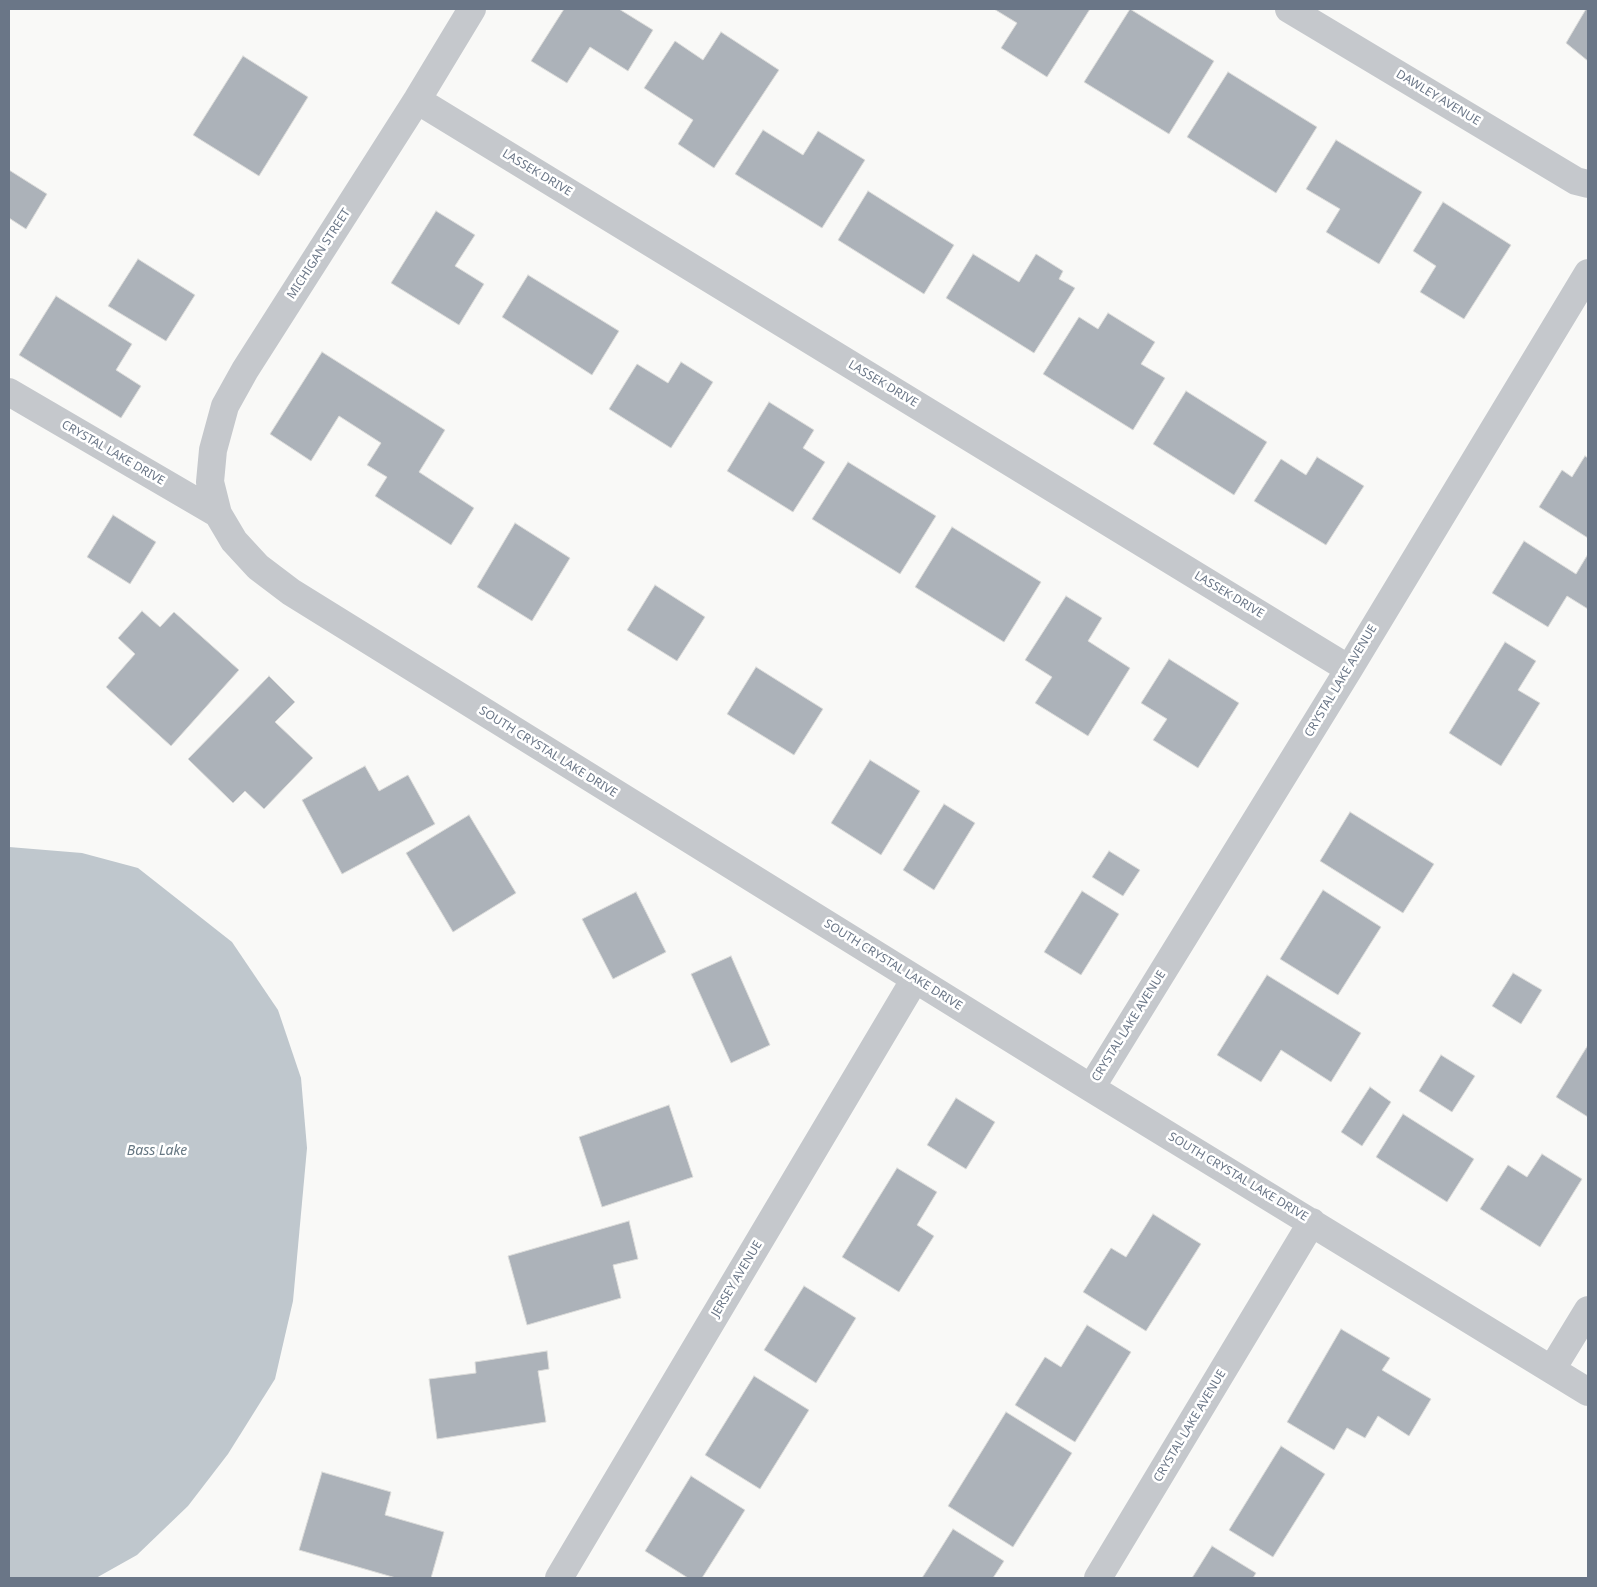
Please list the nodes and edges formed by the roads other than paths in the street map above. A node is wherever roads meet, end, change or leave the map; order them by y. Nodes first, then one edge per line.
1 (472, 9) edge
2 (1289, 9) edge
3 (417, 100) junction
4 (1588, 184) edge
5 (1588, 273) edge
6 (9, 392) edge
7 (218, 514) junction
8 (1349, 669) junction
9 (915, 979) junction
10 (1091, 1088) junction
11 (1312, 1222) junction
12 (1588, 1310) edge
13 (1552, 1369) junction
14 (1588, 1392) edge
15 (559, 1578) edge
16 (1098, 1578) edge

1 - 3 street, MICHIGAN STREET
2 - 4 street, DAWLEY AVENUE
3 - 7 street, MICHIGAN STREET
3 - 8 street, LASSEK DRIVE
5 - 8 street, CRYSTAL LAKE AVENUE
6 - 7 street, CRYSTAL LAKE DRIVE
7 - 9 street, SOUTH CRYSTAL LAKE DRIVE
8 - 10 street, CRYSTAL LAKE AVENUE
9 - 10 street, SOUTH CRYSTAL LAKE DRIVE
9 - 15 street, JERSEY AVENUE
10 - 11 street, SOUTH CRYSTAL LAKE DRIVE
11 - 13 street, SOUTH CRYSTAL LAKE DRIVE
11 - 16 street, CRYSTAL LAKE AVENUE
12 - 13 street
13 - 14 street, SOUTH CRYSTAL LAKE DRIVE

